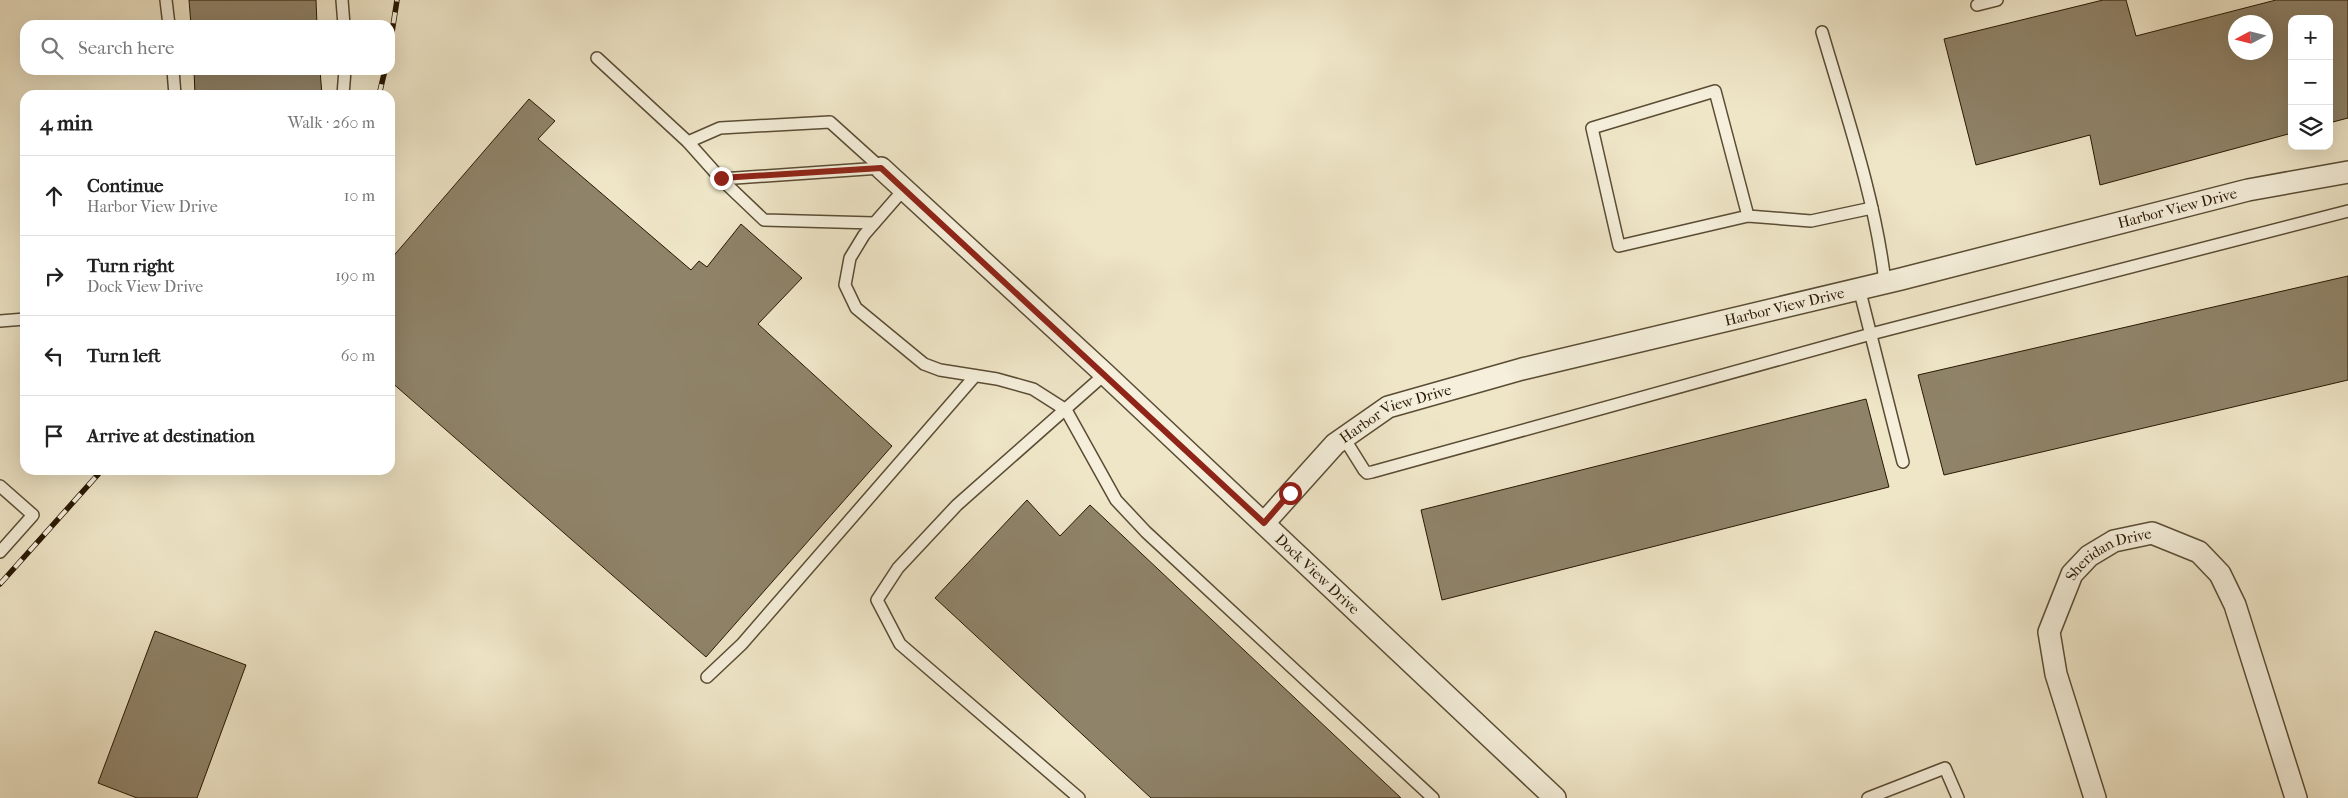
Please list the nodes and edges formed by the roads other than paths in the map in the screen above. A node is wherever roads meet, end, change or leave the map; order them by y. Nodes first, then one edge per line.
1 (166, 0) edge
2 (342, 0) edge
3 (1997, 0) edge
4 (1977, 5) dead end
5 (168, 20) edge
6 (344, 20) edge
7 (1822, 32) dead end
8 (597, 58) dead end
9 (173, 75) edge
10 (345, 75) edge
11 (175, 90) edge
12 (344, 90) edge
13 (688, 142) junction
14 (881, 168) junction
15 (2348, 172) edge
16 (721, 178) junction
17 (905, 188) junction
18 (1872, 208) junction
19 (2348, 212) edge
20 (1748, 216) junction
21 (874, 223) junction
22 (1885, 282) junction
23 (1859, 288) junction
24 (20, 319) edge
25 (0, 321) edge
26 (1871, 334) junction
27 (1106, 374) junction
28 (975, 376) junction
29 (1066, 410) junction
30 (1344, 438) junction
31 (1903, 462) dead end
32 (0, 486) edge
33 (1264, 523) junction
34 (0, 552) edge
35 (707, 676) dead end
36 (1079, 798) edge
37 (1433, 798) edge
38 (1555, 798) edge
39 (1868, 798) edge
40 (1958, 798) edge
41 (2095, 798) edge
42 (2296, 798) edge

1 - 5 lane
2 - 6 lane
3 - 4 lane
7 - 18 lane
8 - 13 lane
9 - 11 lane
10 - 12 lane
13 - 14 lane
13 - 16 lane
14 - 16 lane
14 - 17 street, Dock View Drive
15 - 22 street, Harbor View Drive
16 - 21 lane
17 - 21 lane
17 - 27 street, Dock View Drive
18 - 20 lane
18 - 22 lane
19 - 26 lane
20 - 20 lane
21 - 28 lane
22 - 23 street, Harbor View Drive
23 - 26 lane
23 - 30 street, Harbor View Drive
24 - 25 lane
26 - 30 lane
26 - 31 lane
27 - 29 lane
27 - 33 street, Dock View Drive
28 - 29 lane
28 - 35 lane
29 - 36 lane
29 - 37 lane
30 - 33 street, Harbor View Drive
32 - 34 lane
33 - 38 street, Dock View Drive
39 - 40 lane
41 - 42 street, Sheridan Drive

